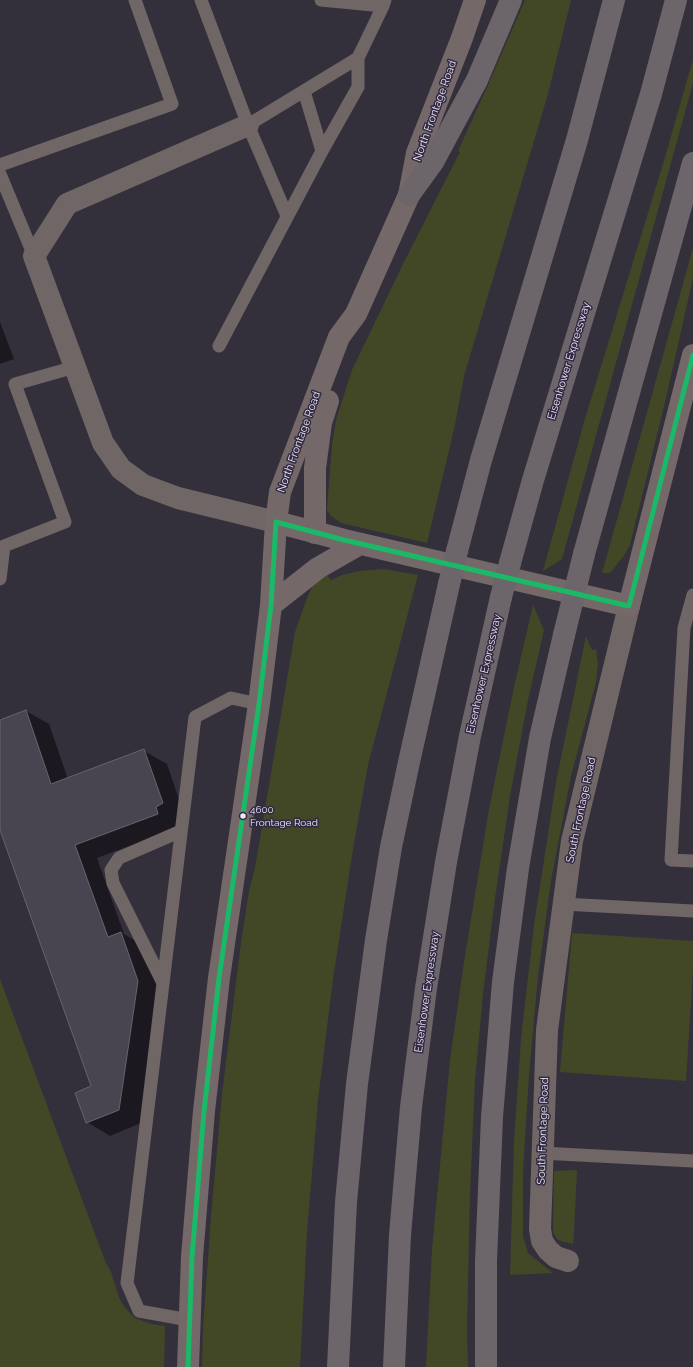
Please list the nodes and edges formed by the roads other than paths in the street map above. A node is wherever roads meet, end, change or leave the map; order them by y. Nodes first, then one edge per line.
1 (135, 0) edge
2 (201, 0) edge
3 (321, 0) edge
4 (475, 0) edge
5 (511, 0) edge
6 (614, 0) edge
7 (676, 0) edge
8 (384, 3) edge
9 (358, 58) junction
10 (304, 90) junction
11 (248, 124) junction
12 (322, 151) junction
13 (693, 163) edge
14 (0, 164) edge
15 (0, 174) edge
16 (409, 195) junction
17 (287, 216) junction
18 (34, 256) junction
19 (356, 314) junction
20 (219, 346) dead end
21 (693, 355) edge
22 (75, 367) junction
23 (276, 522) junction
24 (315, 533) junction
25 (360, 544) junction
26 (0, 580) edge
27 (693, 595) edge
28 (271, 605) junction
29 (629, 606) junction
30 (259, 704) junction
31 (181, 832) junction
32 (693, 861) edge
33 (563, 904) junction
34 (693, 911) edge
35 (163, 983) junction
36 (542, 1153) junction
37 (693, 1161) edge
38 (568, 1262) dead end
39 (189, 1320) junction
40 (188, 1367) edge
41 (338, 1367) edge
42 (394, 1367) edge
43 (486, 1367) edge

1 - 14 lane
2 - 11 lane
3 - 8 lane
4 - 16 main road, North Frontage Road
5 - 16 highway
6 - 41 highway, bridge
7 - 42 highway, Eisenhower Expressway, bridge
8 - 9 lane
9 - 10 lane
9 - 12 lane
10 - 11 lane
10 - 12 lane
11 - 17 lane
11 - 18 street
12 - 17 lane
13 - 43 highway, bridge
15 - 18 lane
16 - 19 main road, North Frontage Road
17 - 20 lane
18 - 22 street
19 - 23 main road, North Frontage Road
19 - 24 main road
21 - 29 main road, South Frontage Road
22 - 23 street
22 - 26 lane
23 - 24 main road
23 - 28 main road, North Frontage Road
24 - 25 main road
25 - 28 main road
25 - 29 main road
27 - 32 lane
28 - 30 main road, North Frontage Road
29 - 33 street, South Frontage Road
30 - 31 lane
30 - 39 main road, North Frontage Road
31 - 35 lane
31 - 35 lane
33 - 34 lane
33 - 36 street, South Frontage Road
35 - 39 lane
36 - 37 lane
36 - 38 street, South Frontage Road
39 - 40 main road, North Frontage Road

